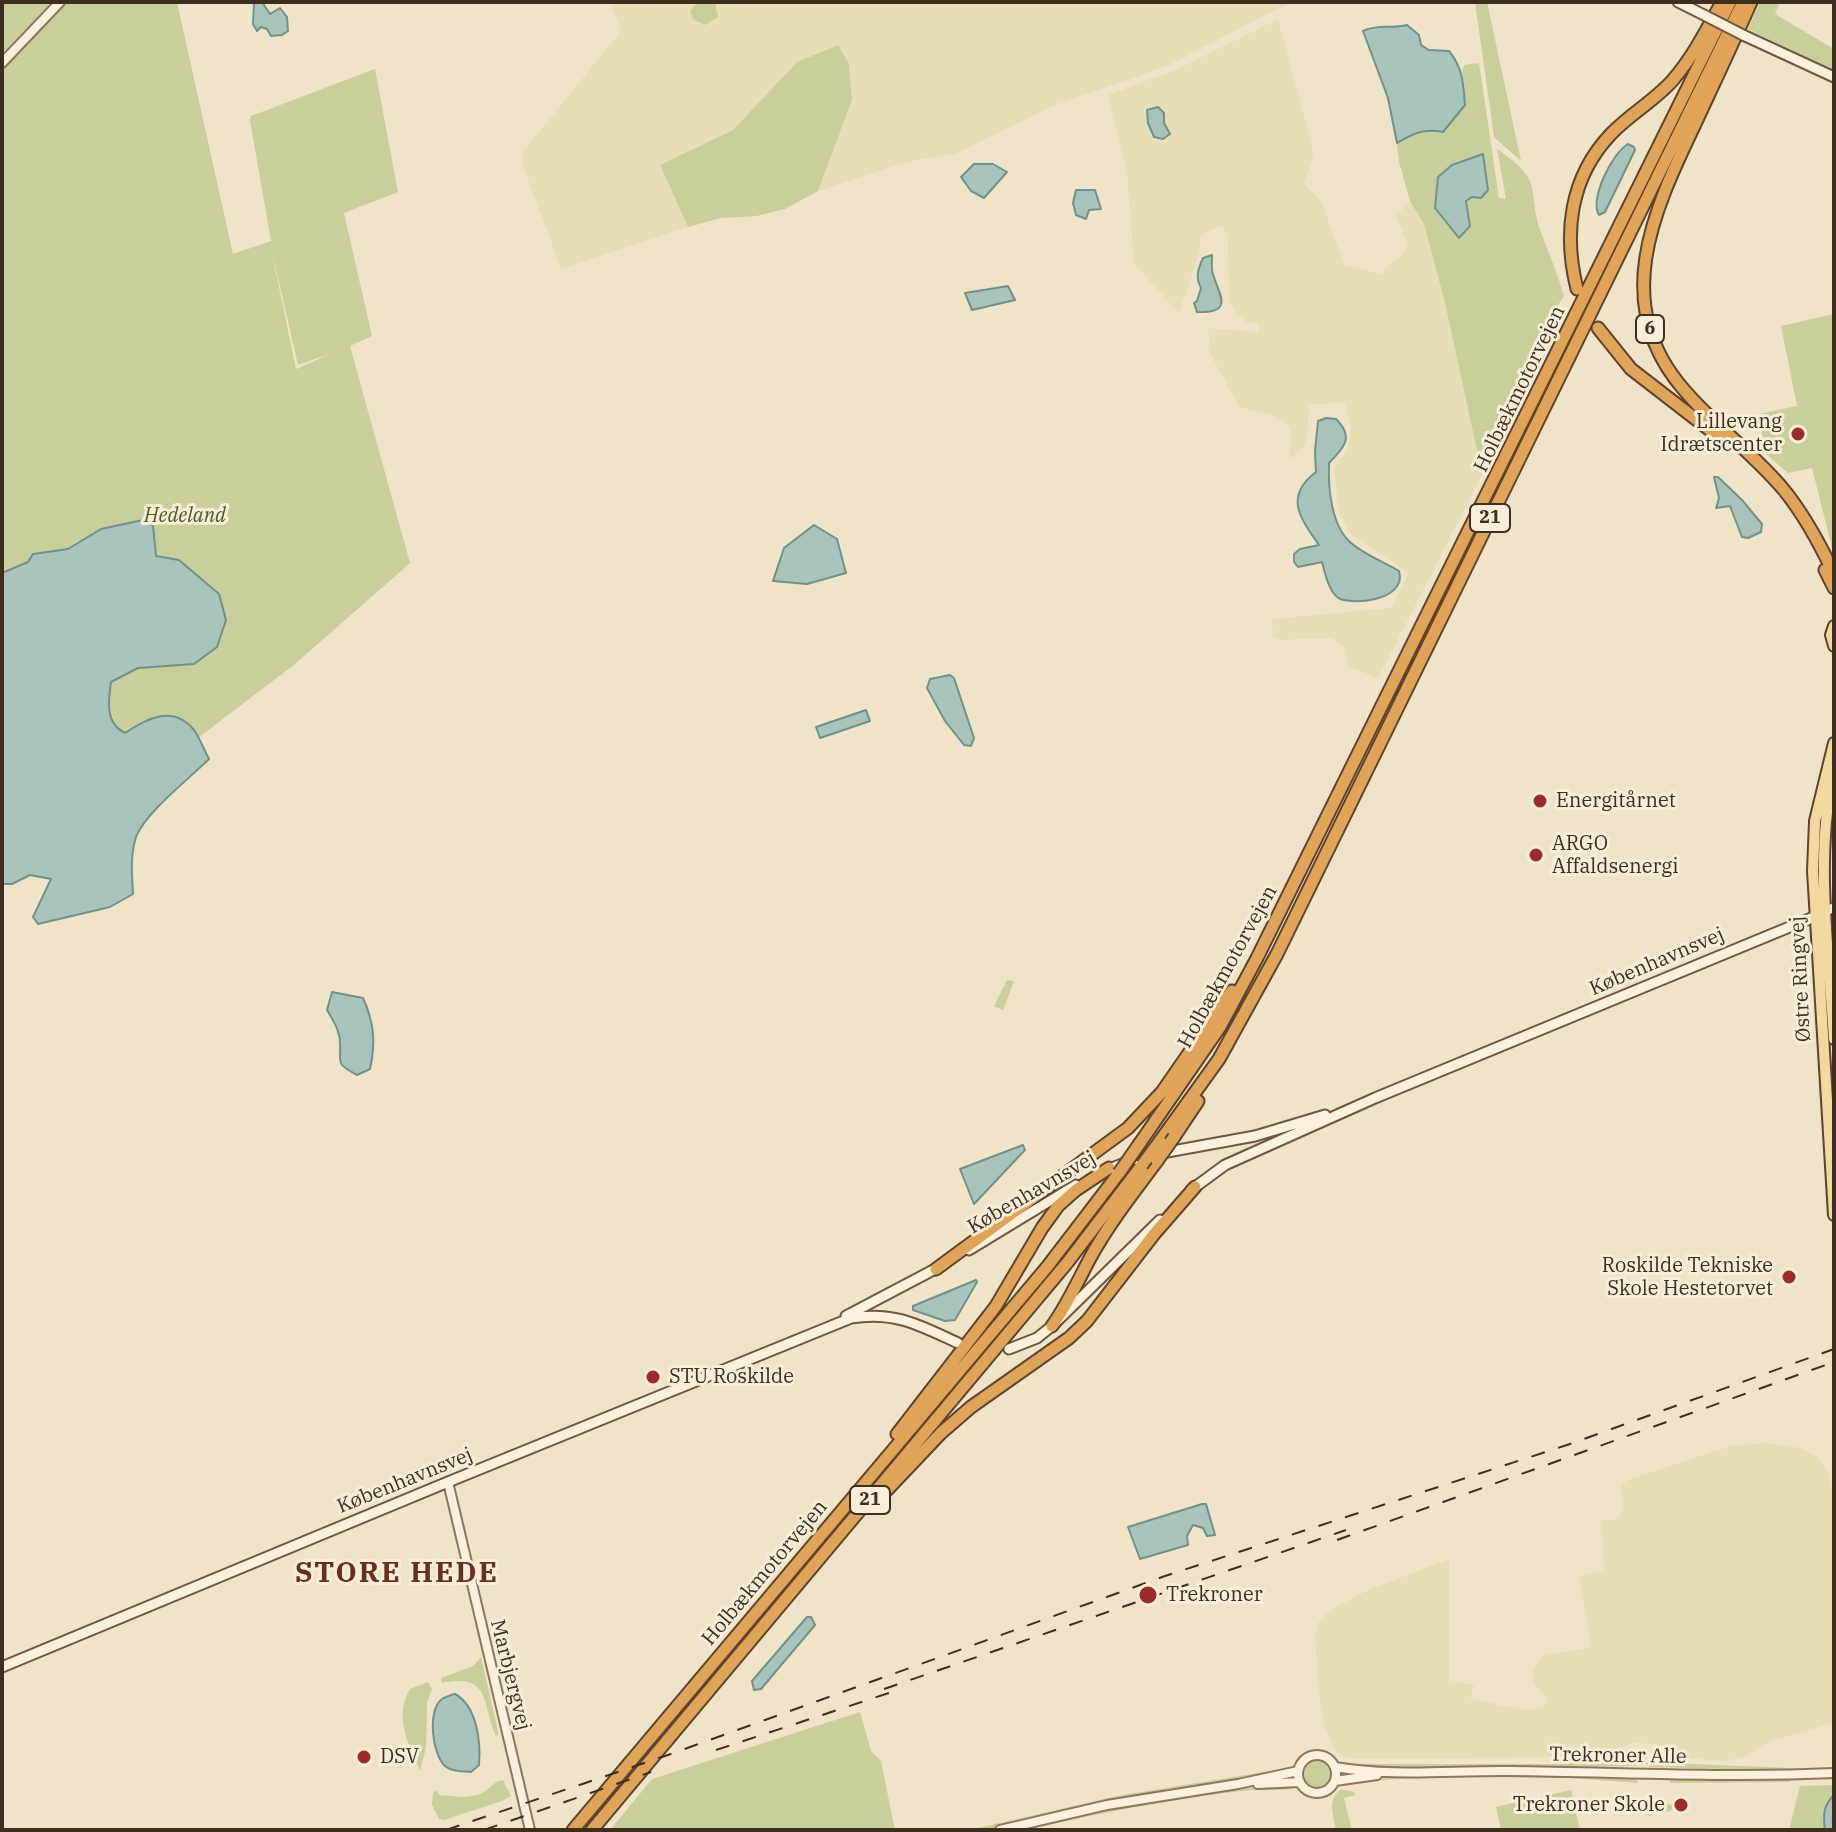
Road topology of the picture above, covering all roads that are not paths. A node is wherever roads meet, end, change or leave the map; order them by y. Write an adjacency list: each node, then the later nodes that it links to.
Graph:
1 (60, 2): 7 (street)
2 (1678, 2): 8 (main road, bridge)
3 (1722, 2): 9 (highway)
4 (1730, 2): 19 (highway, Holbækmotorvejen / 21)
5 (1743, 2): 20 (highway, Holbækmotorvejen / 21)
6 (1751, 2): 11 (highway, 6)
7 (2, 63)
8 (1834, 80)
9 (1577, 289)
10 (1598, 328): 12 (highway, 6)
11 (1834, 574)
12 (1834, 588)
13 (1834, 626): 14 (main road)
14 (1834, 646)
15 (1834, 743): 18 (main road, Østre Ringvej)
16 (1834, 770): 17 (main road, Østre Ringvej)
17 (1832, 910): 18 (main road, Københavnsvej); 21 (main road, Østre Ringvej)
18 (1815, 916): 22 (main road, Københavnsvej); 25 (main road, Østre Ringvej)
19 (1257, 958): 23 (highway, Holbækmotorvejen / 21, bridge); 26 (highway)
20 (1253, 999): 27 (highway, bridge); 33 (highway, Holbækmotorvejen / 21, bridge)
21 (1834, 1039)
22 (1368, 1101): 23 (main road, Københavnsvej); 24 (main road, Københavnsvej)
23 (1114, 1170): 26 (main road, Københavnsvej); 32 (highway, Holbækmotorvejen / 21); 32 (highway)
24 (1195, 1187): 27 (main road, Københavnsvej); 33 (highway)
25 (1834, 1215)
26 (936, 1269): 28 (main road, Københavnsvej)
27 (1052, 1326): 30 (main road, Københavnsvej)
28 (822, 1328): 29 (main road, Københavnsvej); 31 (main road, Københavnsvej)
29 (958, 1343)
30 (1009, 1349)
31 (448, 1482): 34 (main road, Københavnsvej); 42 (street, Marbjergvej)
32 (840, 1512): 43 (highway, Holbækmotorvejen / 21)
33 (844, 1530): 44 (highway, Holbækmotorvejen / 21)
34 (3, 1671)
35 (1335, 1767): 36 (street); 37 (street, Trekroner Alle); 39 (street)
36 (1298, 1771): 40 (street); 41 (street)
37 (1402, 1772): 38 (street, Trekroner Alle); 39 (street, Trekroner Alle)
38 (1834, 1773)
39 (1335, 1781): 40 (street)
40 (1300, 1782): 41 (street)
41 (1238, 1784): 45 (street)
42 (530, 1830)
43 (573, 1830)
44 (592, 1830)
45 (1000, 1830)

